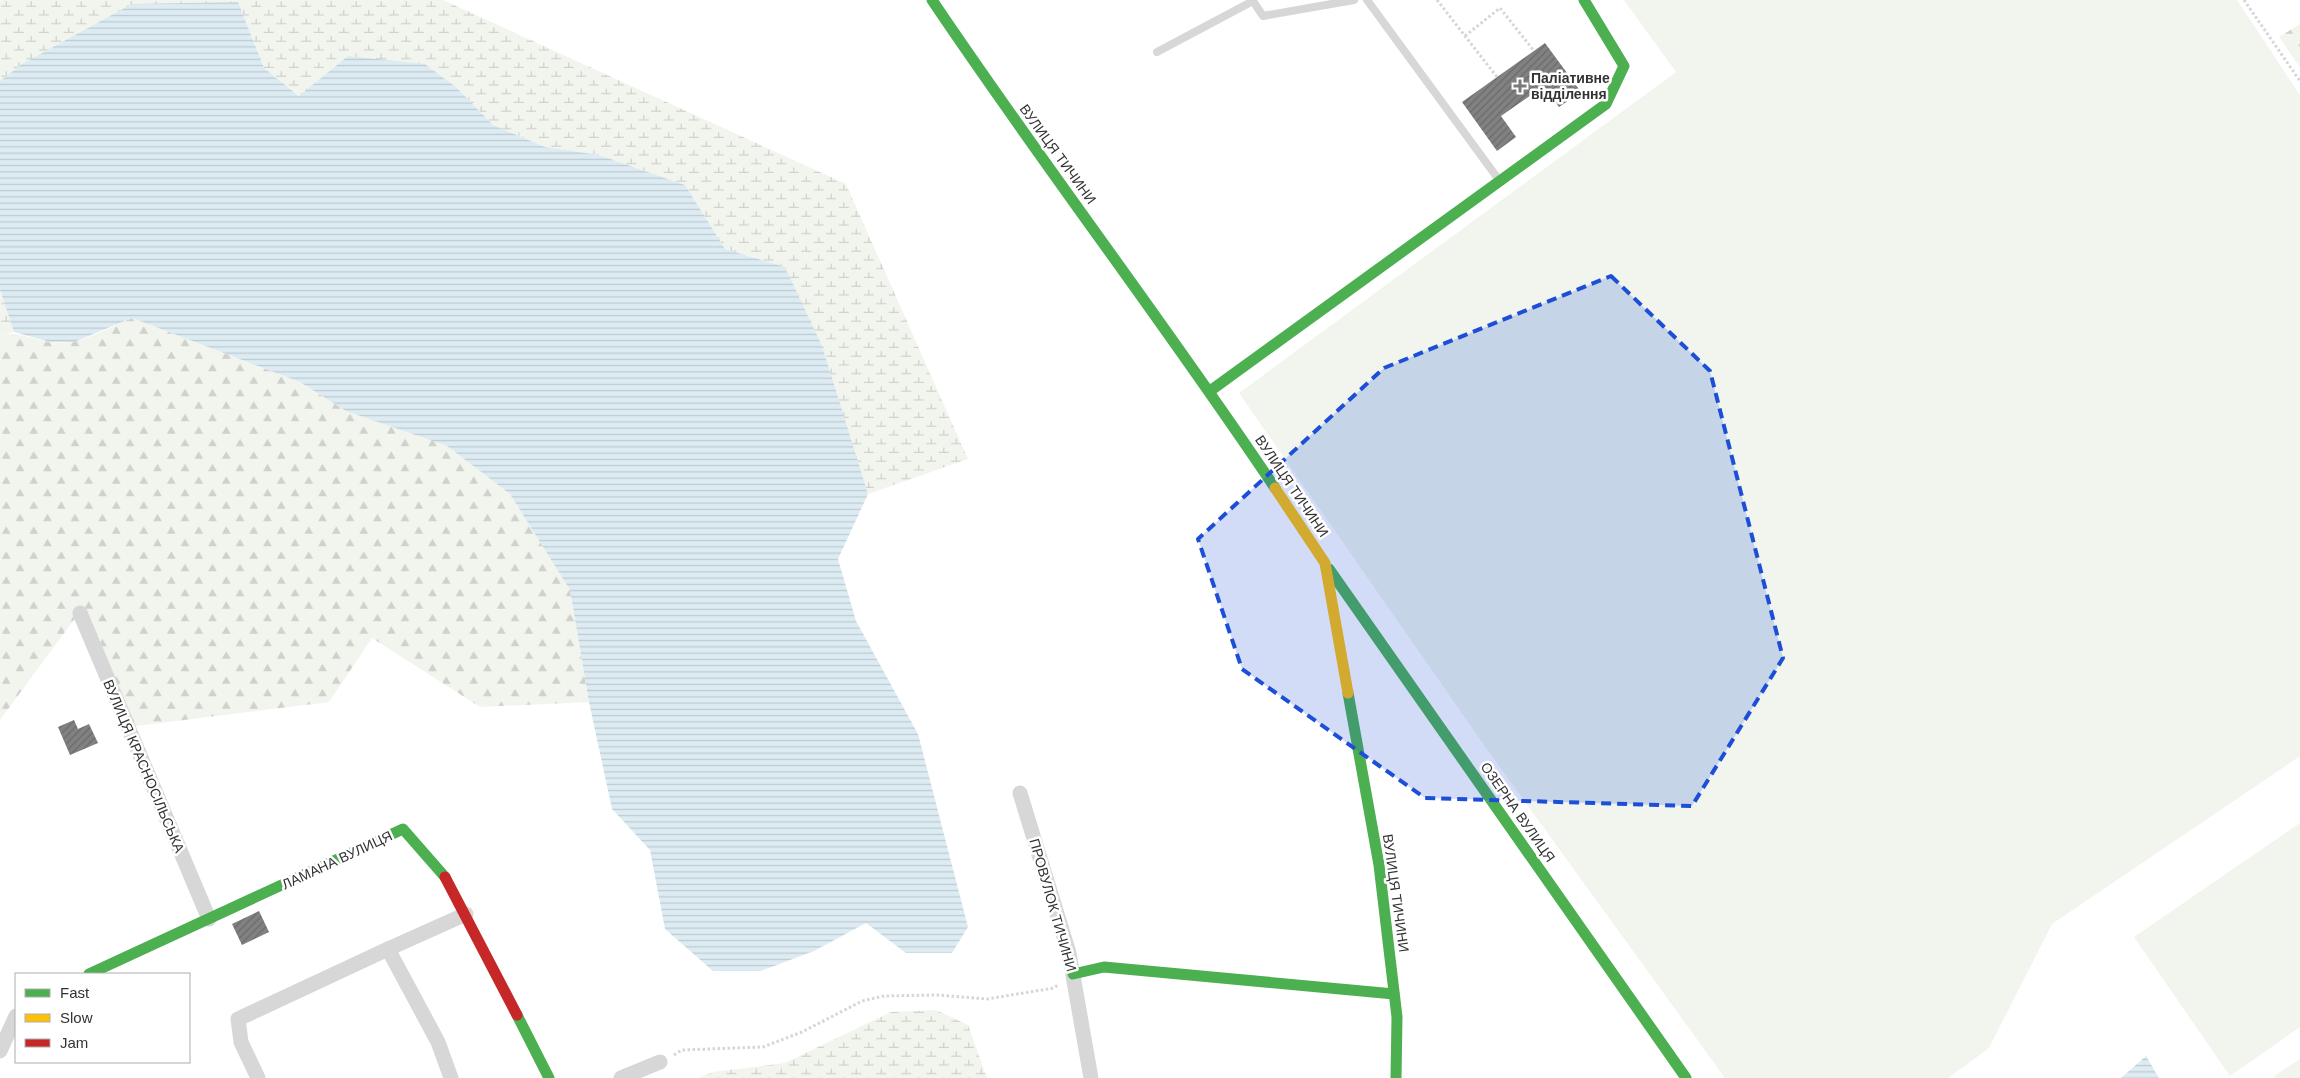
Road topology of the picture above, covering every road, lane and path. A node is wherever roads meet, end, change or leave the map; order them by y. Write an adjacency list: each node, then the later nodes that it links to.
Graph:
1 (932, 0): 13 (street, ВУЛИЦЯ ТИЧИНИ)
2 (1354, 0): 9 (lane)
3 (1367, 0): 12 (lane)
4 (1437, 0): 7 (path)
5 (1584, 0): 12 (street)
6 (2244, 0): 11 (path)
7 (1465, 36): 8 (path); 10 (path)
8 (1534, 51)
9 (1157, 52)
10 (1497, 77)
11 (2300, 81)
12 (1500, 182): 13 (street)
13 (1210, 391): 14 (street, ВУЛИЦЯ ТИЧИНИ)
14 (1325, 563): 22 (street, ВУЛИЦЯ ТИЧИНИ); 32 (street, ОЗЕРНА ВУЛИЦЯ)
15 (80, 613): 18 (street, ВУЛИЦЯ КРАСНОСІЛЬСЬКА)
16 (1020, 793): 21 (street, ПРОВУЛОК ТИЧИНИ)
17 (466, 914): 18 (street, ЛАМАНА ВУЛИЦЯ); 19 (street); 28 (street, ЛАМАНА ВУЛИЦЯ)
18 (210, 919): 20 (street, ЛАМАНА ВУЛИЦЯ)
19 (388, 949): 26 (street); 27 (street)
20 (91, 973)
21 (1072, 974): 22 (street); 25 (path); 30 (street, ПРОВУЛОК ТИЧИНИ)
22 (1394, 994): 31 (street, ВУЛИЦЯ ТИЧИНИ)
23 (15, 1018): 24 (street)
24 (0, 1051)
25 (660, 1062): 29 (street)
26 (258, 1078)
27 (451, 1078)
28 (549, 1078)
29 (621, 1078)
30 (1091, 1078)
31 (1396, 1078)
32 (1686, 1078)

